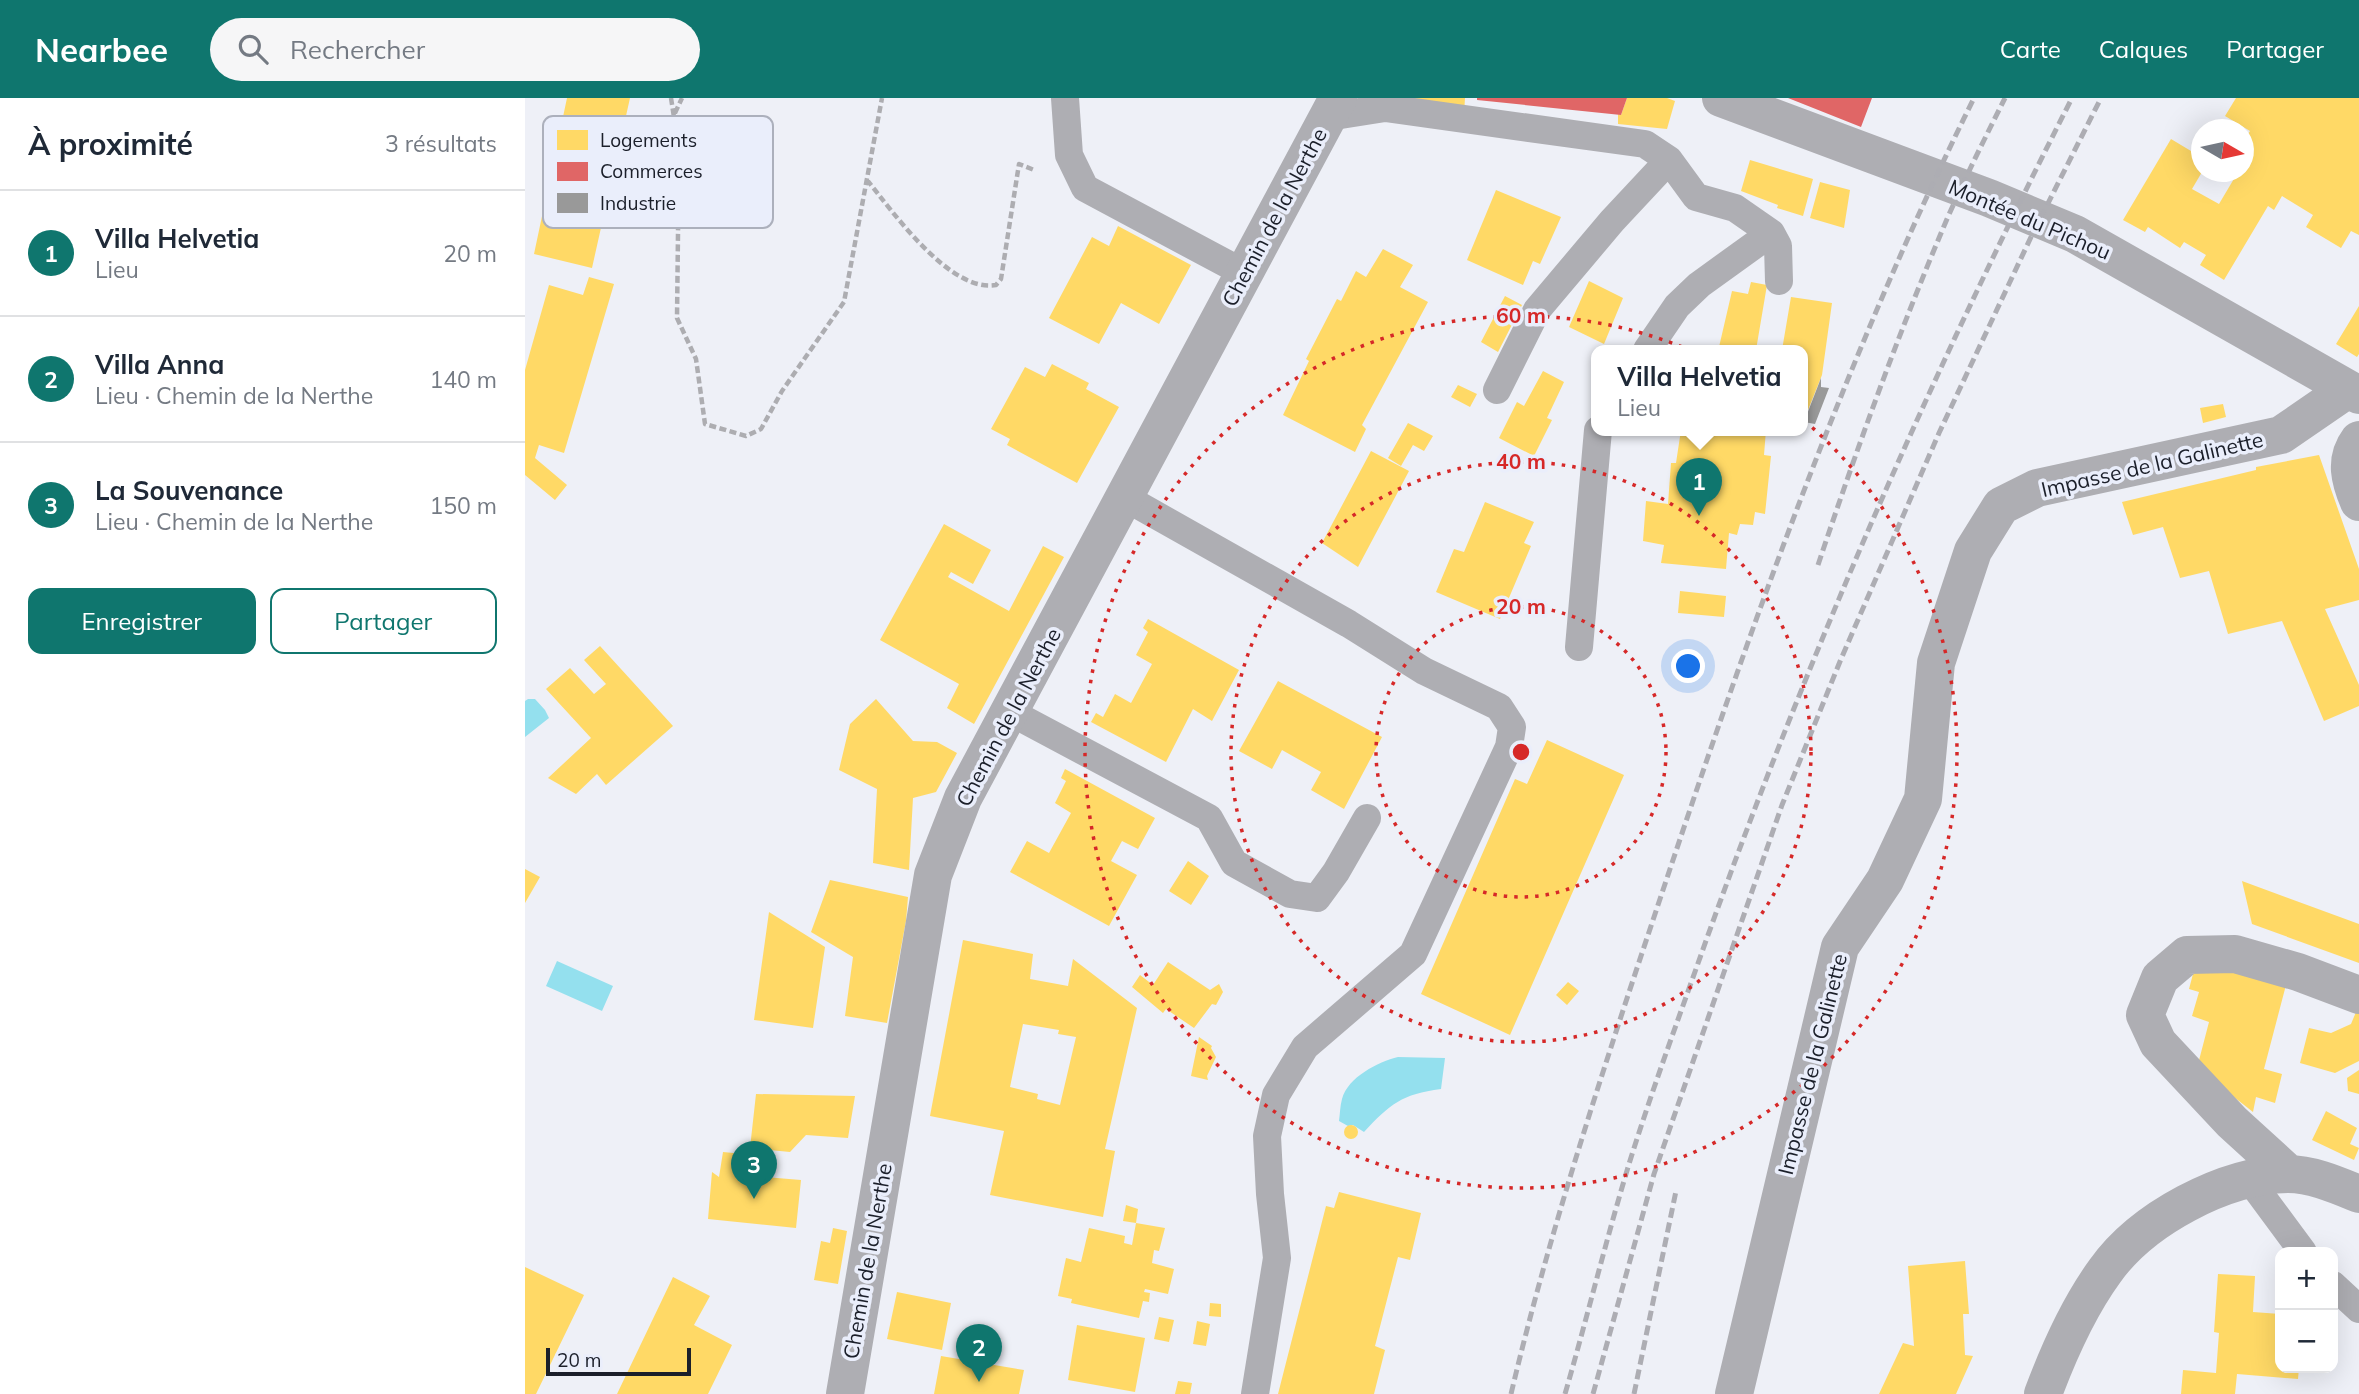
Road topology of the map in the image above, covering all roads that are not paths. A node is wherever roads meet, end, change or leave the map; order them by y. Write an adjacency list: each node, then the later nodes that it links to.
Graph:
1 (1065, 98): 6 (lane)
2 (1721, 98): 10 (street, Montée du Pichou)
3 (1333, 107): 4 (lane); 6 (street, Chemin de la Nerthe)
4 (1669, 160): 5 (lane); 9 (lane)
5 (1770, 233): 7 (lane); 8 (lane)
6 (1244, 273): 13 (street, Chemin de la Nerthe)
7 (1779, 281)
8 (1650, 345)
9 (1497, 390)
10 (2353, 392): 27 (street, Impasse de la Galinette)
11 (1597, 436): 15 (lane)
12 (2359, 440): 14 (street)
13 (1124, 498): 16 (street, Chemin de la Nerthe); 26 (lane)
14 (2359, 502)
15 (1579, 647)
16 (1010, 712): 17 (lane); 25 (street, Chemin de la Nerthe)
17 (1367, 818)
18 (2359, 995): 19 (street)
19 (2289, 1174): 20 (street); 21 (street)
20 (2249, 1179): 22 (lane); 28 (street)
21 (2359, 1194)
22 (2299, 1247)
23 (2338, 1290): 24 (lane)
24 (2359, 1309)
25 (845, 1394)
26 (1255, 1394)
27 (1734, 1394)
28 (2043, 1394)

